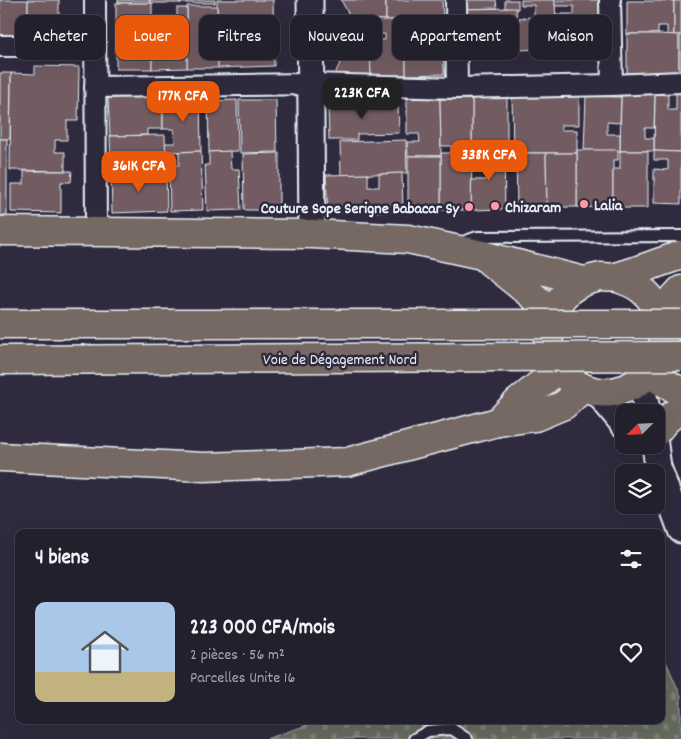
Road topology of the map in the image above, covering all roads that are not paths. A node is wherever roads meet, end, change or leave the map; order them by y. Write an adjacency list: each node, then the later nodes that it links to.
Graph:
1 (95, 0): 5 (street)
2 (310, 0): 10 (street)
3 (456, 0): 13 (street)
4 (610, 0): 11 (street)
5 (95, 15)
6 (0, 46): 7 (street)
7 (15, 46)
8 (95, 60): 12 (street)
9 (681, 82): 11 (street)
10 (310, 84): 12 (street); 13 (street); 16 (street)
11 (612, 85): 13 (street)
12 (96, 87): 15 (street)
13 (457, 88)
14 (0, 231): 15 (main road)
15 (96, 232): 16 (main road)
16 (312, 234): 18 (main road)
17 (681, 236): 18 (lane)
18 (445, 248): 19 (main road)
19 (482, 255): 22 (main road); 24 (main road)
20 (681, 255): 21 (main road)
21 (614, 277): 22 (main road); 26 (main road)
22 (584, 281): 24 (main road)
23 (681, 290): 26 (main road)
24 (553, 312): 28 (main road)
25 (0, 324): 26 (main road, Voie de Dégagement Nord, bridge)
26 (673, 340): 27 (main road, Voie de Dégagement Nord, bridge); 29 (main road)
27 (0, 360)
28 (560, 369): 30 (main road); 36 (main road)
29 (644, 377): 30 (main road); 31 (main road); 32 (street)
30 (590, 390): 34 (street); 36 (main road)
31 (681, 392)
32 (647, 404)
33 (681, 408): 35 (main road)
34 (615, 416)
35 (665, 421)
36 (498, 422): 38 (main road)
37 (656, 456): 39 (street)
38 (0, 457)
39 (681, 530)
40 (414, 739): 41 (lane)
41 (467, 739)

